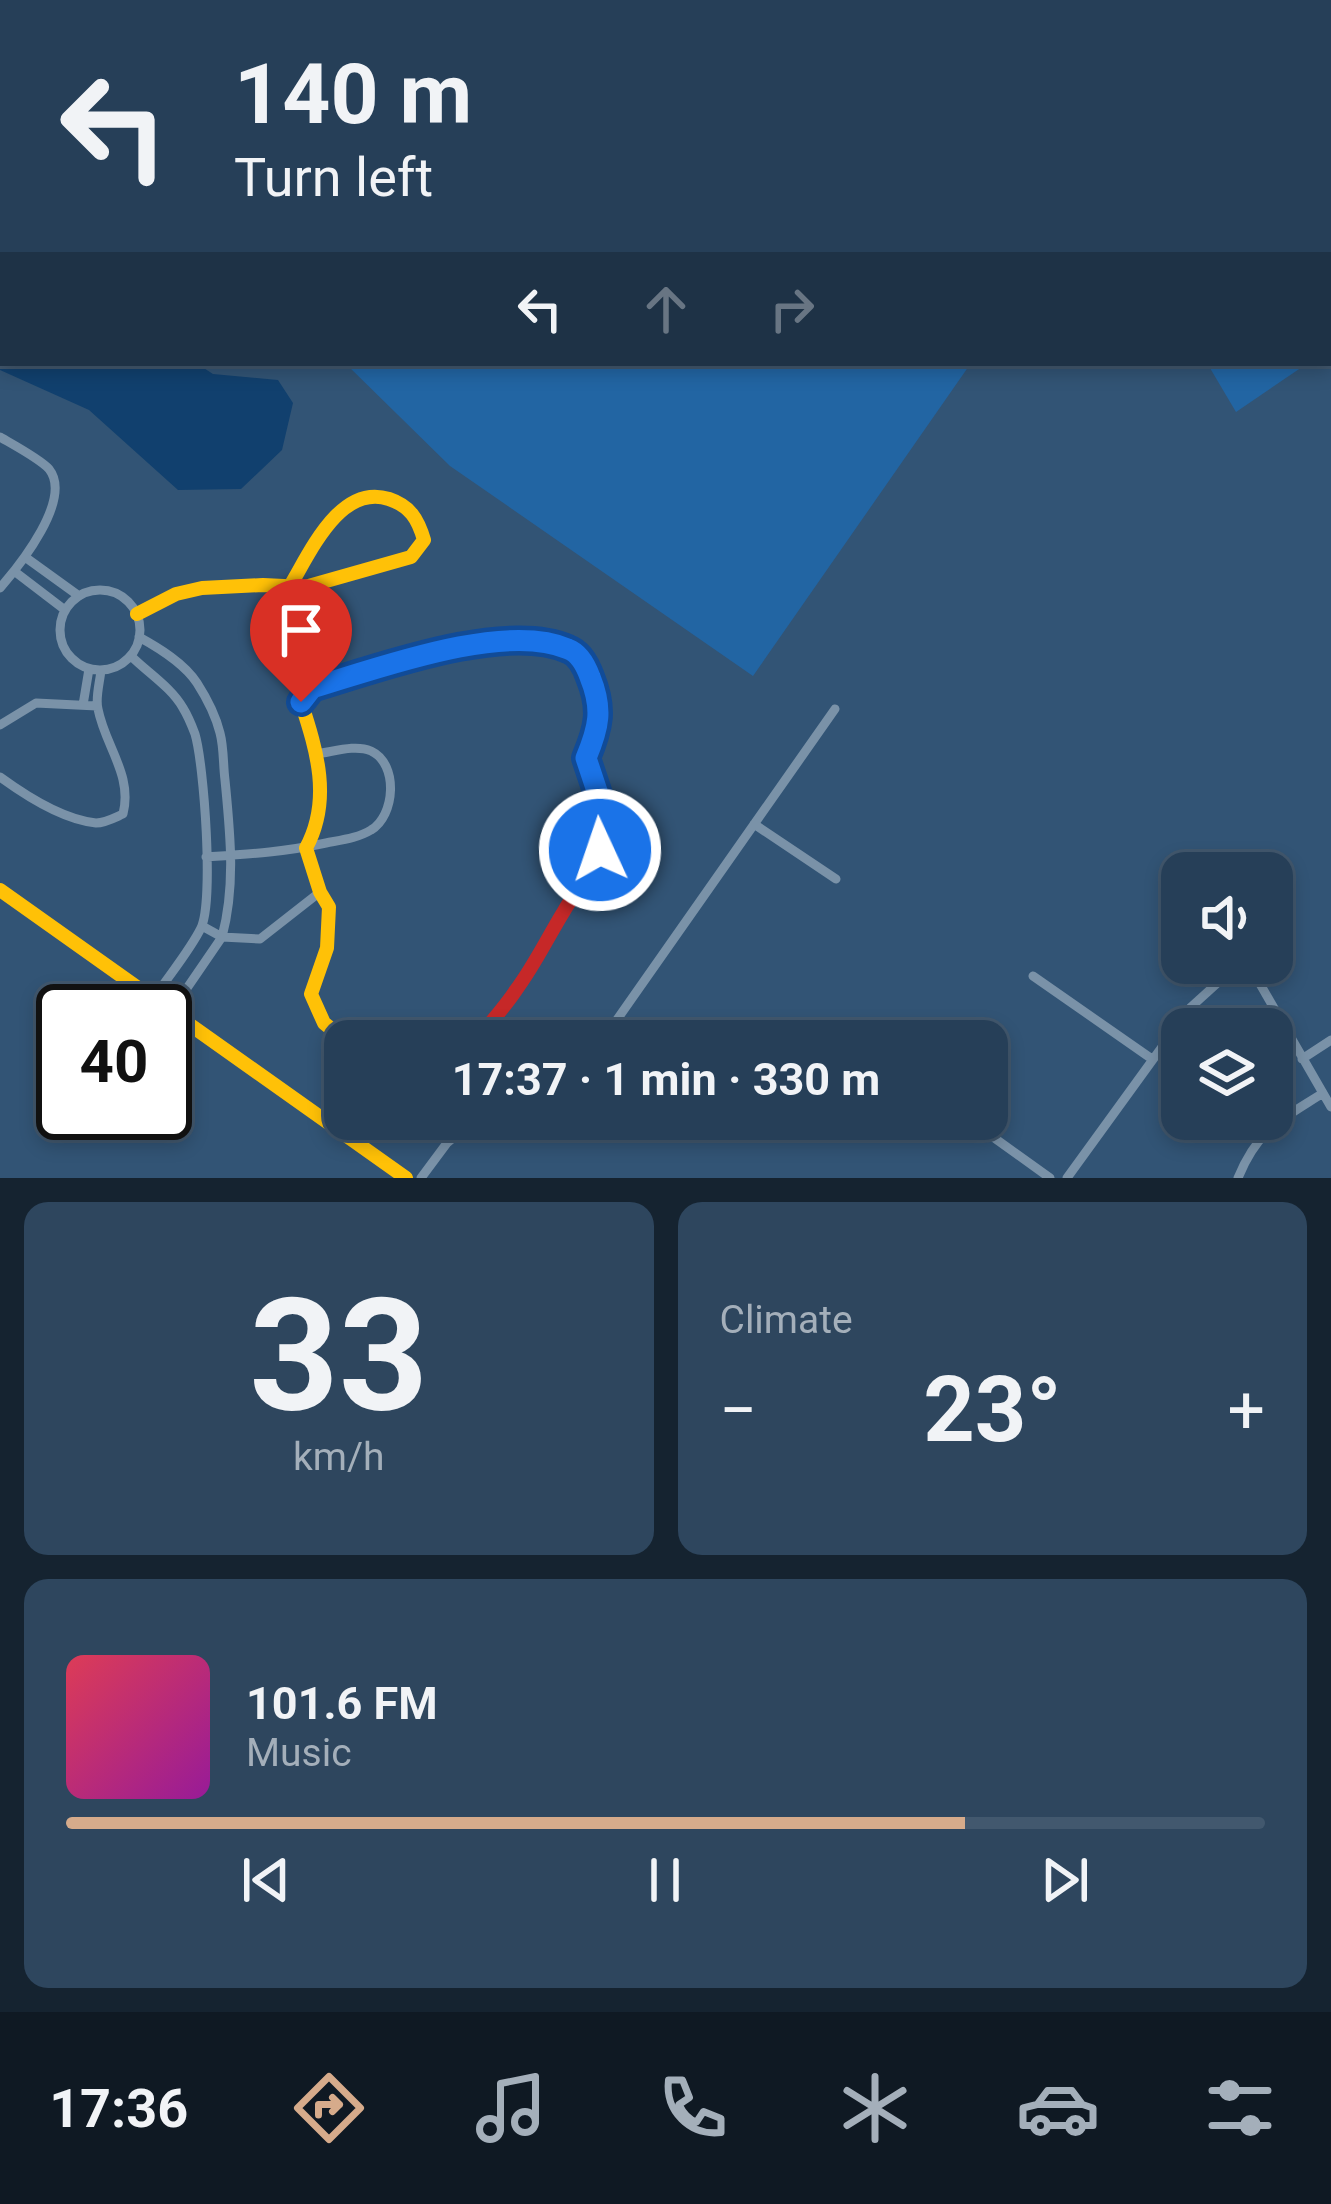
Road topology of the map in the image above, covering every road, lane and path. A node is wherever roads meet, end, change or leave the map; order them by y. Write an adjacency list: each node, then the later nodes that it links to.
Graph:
1 (0, 436): 2 (street)
2 (25, 557): 3 (street); 6 (street)
3 (14, 571): 5 (street); 7 (street)
4 (290, 586): 4 (street); 8 (street)
5 (0, 588)
6 (79, 596): 7 (street); 8 (street)
7 (65, 610): 11 (street)
8 (137, 614): 9 (street)
9 (139, 637): 10 (street); 20 (street)
10 (131, 656): 11 (street); 21 (street)
11 (95, 669): 12 (street); 13 (street)
12 (83, 705): 13 (street); 15 (street)
13 (97, 706): 17 (street)
14 (836, 709): 18 (street)
15 (0, 725)
16 (316, 754): 19 (street); 19 (street); 33 (street)
17 (0, 777)
18 (754, 824): 22 (street); 34 (street)
19 (306, 848): 20 (street); 24 (street)
20 (230, 855): 21 (street); 26 (street)
21 (206, 857): 25 (street)
22 (836, 880)
23 (0, 890): 28 (street)
24 (320, 892): 26 (street); 35 (street)
25 (202, 926): 26 (street); 29 (street)
26 (222, 937): 30 (street)
27 (1033, 976): 38 (street)
28 (134, 984)
29 (163, 984)
30 (190, 984)
31 (1216, 984): 38 (street)
32 (1260, 984): 39 (street)
33 (493, 1020)
34 (617, 1020)
35 (324, 1023)
36 (192, 1024): 44 (street)
37 (1331, 1040): 39 (street)
38 (1152, 1059): 47 (street)
39 (1302, 1059): 40 (street)
40 (1323, 1093): 41 (street); 48 (street)
41 (1331, 1107)
42 (451, 1140): 45 (street)
43 (997, 1140): 46 (street)
44 (405, 1178)
45 (421, 1178)
46 (1050, 1178)
47 (1067, 1178)
48 (1238, 1178)

